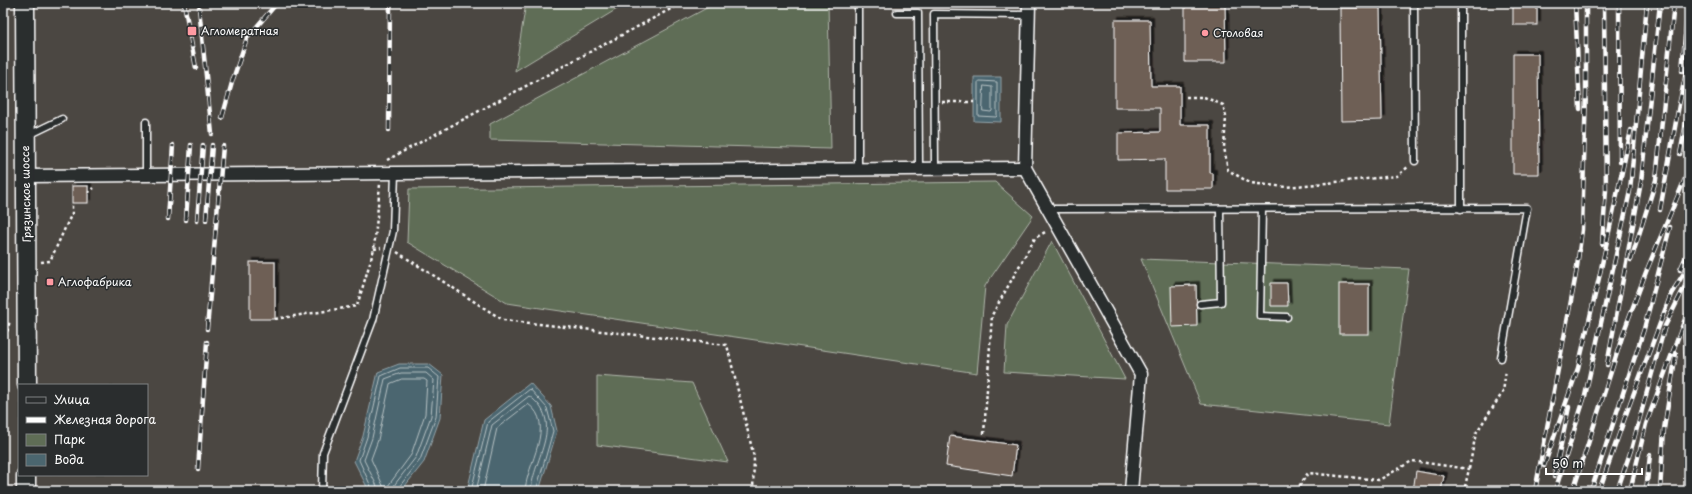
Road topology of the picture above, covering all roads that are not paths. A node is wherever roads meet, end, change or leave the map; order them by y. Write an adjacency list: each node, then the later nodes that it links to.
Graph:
1 (25, 3): 9 (main road, Грязинское шоссе)
2 (858, 3): 14 (lane)
3 (1414, 3): 10 (lane)
4 (1462, 3): 21 (lane)
5 (1028, 9): 11 (street); 13 (lane)
6 (897, 13): 12 (lane)
7 (62, 119): 9 (lane)
8 (146, 122): 16 (lane)
9 (26, 137): 17 (main road, Грязинское шоссе)
10 (1415, 161)
11 (1025, 168): 13 (street); 18 (street)
12 (919, 169): 13 (street); 14 (street)
13 (935, 169)
14 (858, 170): 15 (street)
15 (395, 173): 16 (street); 28 (lane)
16 (146, 175): 17 (street)
17 (26, 176): 25 (main road, Грязинское шоссе)
18 (1048, 209): 19 (lane); 29 (street)
19 (1220, 209): 20 (lane); 22 (lane)
20 (1262, 209): 21 (lane); 23 (lane)
21 (1461, 209): 24 (lane)
22 (1200, 304)
23 (1287, 317)
24 (1501, 358)
25 (27, 384)
26 (26, 476): 27 (main road)
27 (26, 491)
28 (322, 491)
29 (1131, 491)

